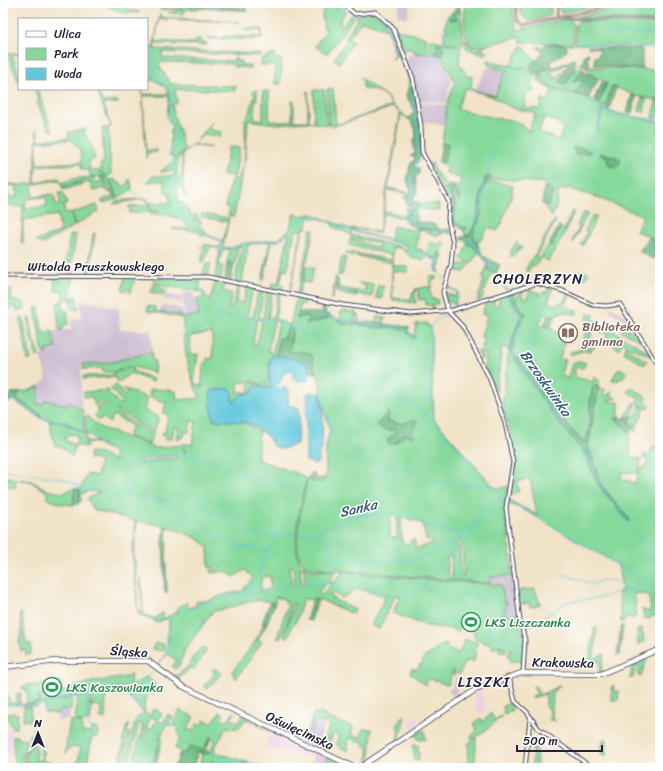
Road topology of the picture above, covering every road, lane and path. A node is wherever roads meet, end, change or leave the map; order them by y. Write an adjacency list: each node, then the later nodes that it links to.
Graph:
1 (342, 3): 3 (street)
2 (3, 276): 3 (street, Witolda Pruszkowskiego)
3 (448, 311): 4 (street, Witolda Pruszkowskiego); 7 (street)
4 (660, 369)
5 (660, 649): 7 (main road, Krakowska)
6 (3, 667): 9 (main road, Śląska)
7 (523, 673): 8 (main road, Krakowska)
8 (509, 677): 10 (street); 11 (main road, Krakowska)
9 (240, 714): 11 (main road, Oświęcimska)
10 (530, 719): 12 (street); 13 (street)
11 (355, 767)
12 (525, 768)
13 (592, 768)

